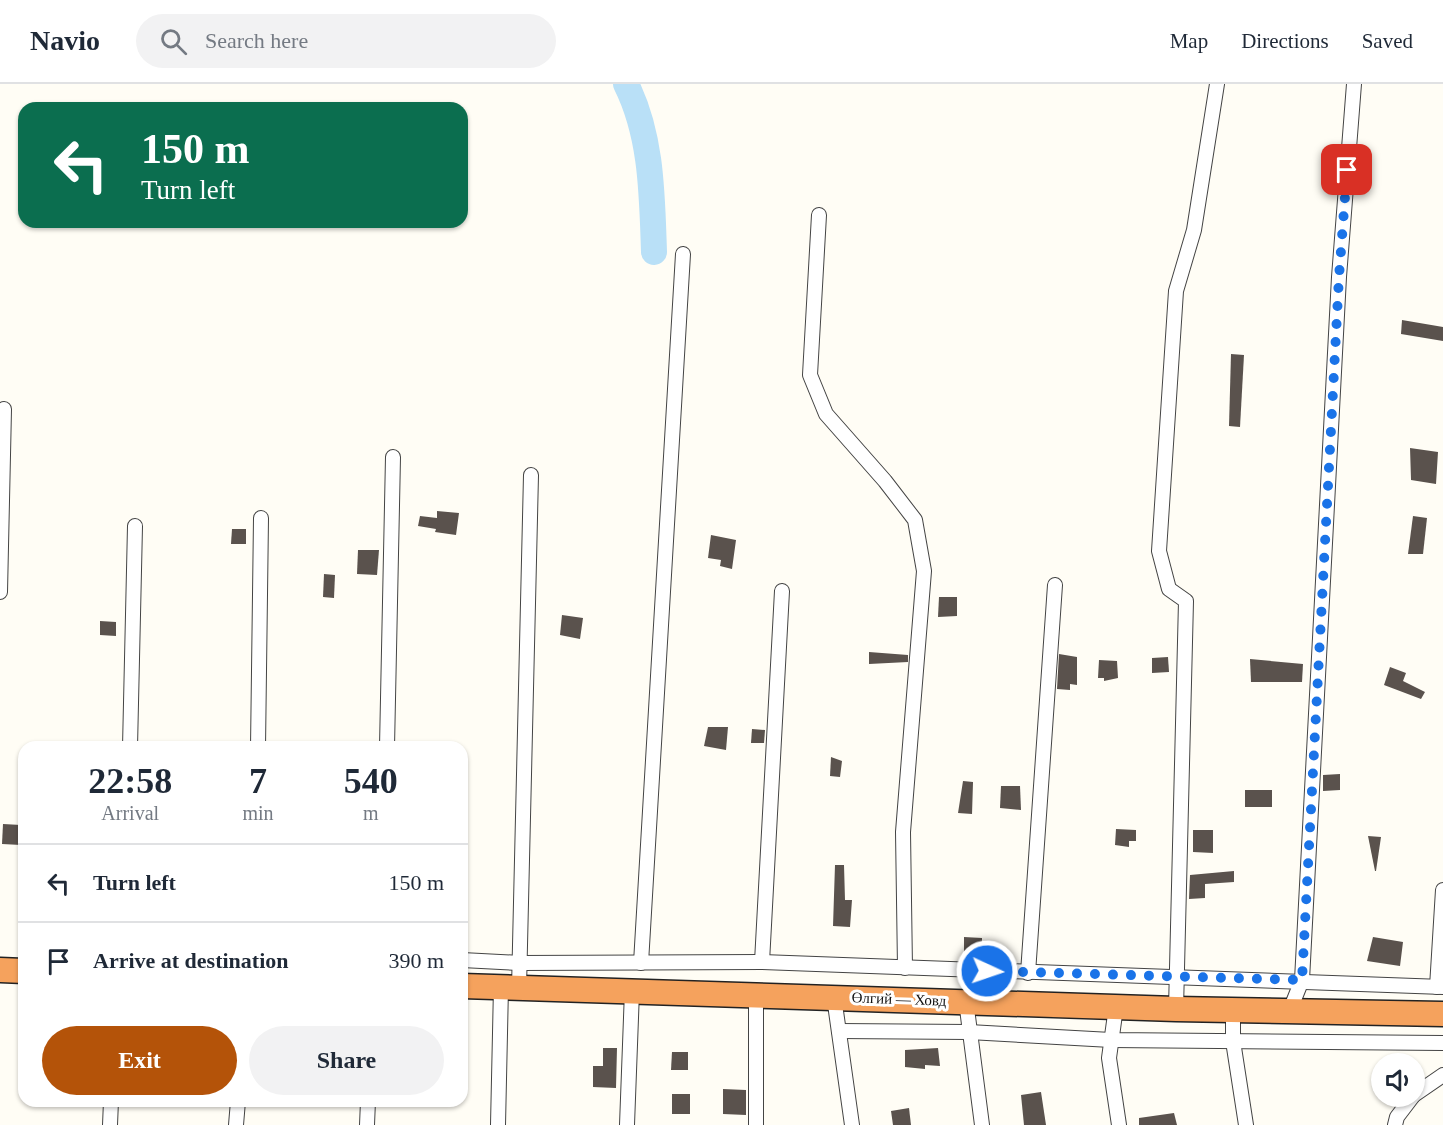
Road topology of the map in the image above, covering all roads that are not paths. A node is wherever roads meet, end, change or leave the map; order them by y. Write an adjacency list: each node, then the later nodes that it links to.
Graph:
1 (1217, 84): 25 (street)
2 (1354, 84): 26 (street)
3 (819, 215): 21 (street)
4 (683, 254): 20 (street)
5 (4, 409): 12 (street)
6 (393, 457): 15 (street)
7 (531, 475): 19 (street)
8 (261, 518): 14 (street)
9 (135, 526): 13 (street)
10 (1055, 585): 24 (street)
11 (782, 591): 18 (street)
12 (0, 592)
13 (130, 741)
14 (258, 741)
15 (387, 741)
16 (1443, 890): 29 (street)
17 (468, 960): 19 (street)
18 (762, 962): 20 (street); 21 (street)
19 (520, 963): 20 (street); 28 (street)
20 (641, 963)
21 (905, 968): 24 (street)
22 (0, 970): 23 (highway)
23 (18, 971)
24 (1028, 973): 25 (street)
25 (1176, 976): 26 (street); 35 (street)
26 (1302, 980): 29 (street); 37 (street)
27 (468, 986): 28 (highway, Өлгий — Ховд)
28 (510, 987): 30 (highway, Өлгий — Ховд); 53 (street)
29 (1440, 987)
30 (632, 991): 31 (highway, Өлгий — Ховд); 54 (street)
31 (756, 995): 32 (highway, Өлгий — Ховд); 55 (street)
32 (834, 997): 33 (highway, Өлгий — Ховд); 39 (street)
33 (966, 1001): 34 (highway, Өлгий — Ховд); 40 (street)
34 (1116, 1006): 35 (highway, Өлгий — Ховд); 41 (street)
35 (1176, 1009): 36 (highway, Өлгий — Ховд)
36 (1233, 1009): 37 (highway, Өлгий — Ховд); 42 (street)
37 (1290, 1010): 38 (highway, Өлгий — Ховд)
38 (1443, 1014)
39 (839, 1031): 40 (street); 56 (street)
40 (969, 1032): 41 (street); 57 (street)
41 (1111, 1040): 42 (street); 58 (street)
42 (1233, 1041): 43 (street); 59 (street)
43 (1443, 1043)
44 (1443, 1075): 45 (street)
45 (1425, 1088)
46 (111, 1107): 50 (street)
47 (238, 1107): 51 (street)
48 (368, 1107): 52 (street)
49 (1405, 1107): 60 (street)
50 (110, 1125)
51 (236, 1125)
52 (367, 1125)
53 (498, 1125)
54 (627, 1125)
55 (756, 1125)
56 (852, 1125)
57 (981, 1125)
58 (1119, 1125)
59 (1246, 1125)
60 (1395, 1125)

